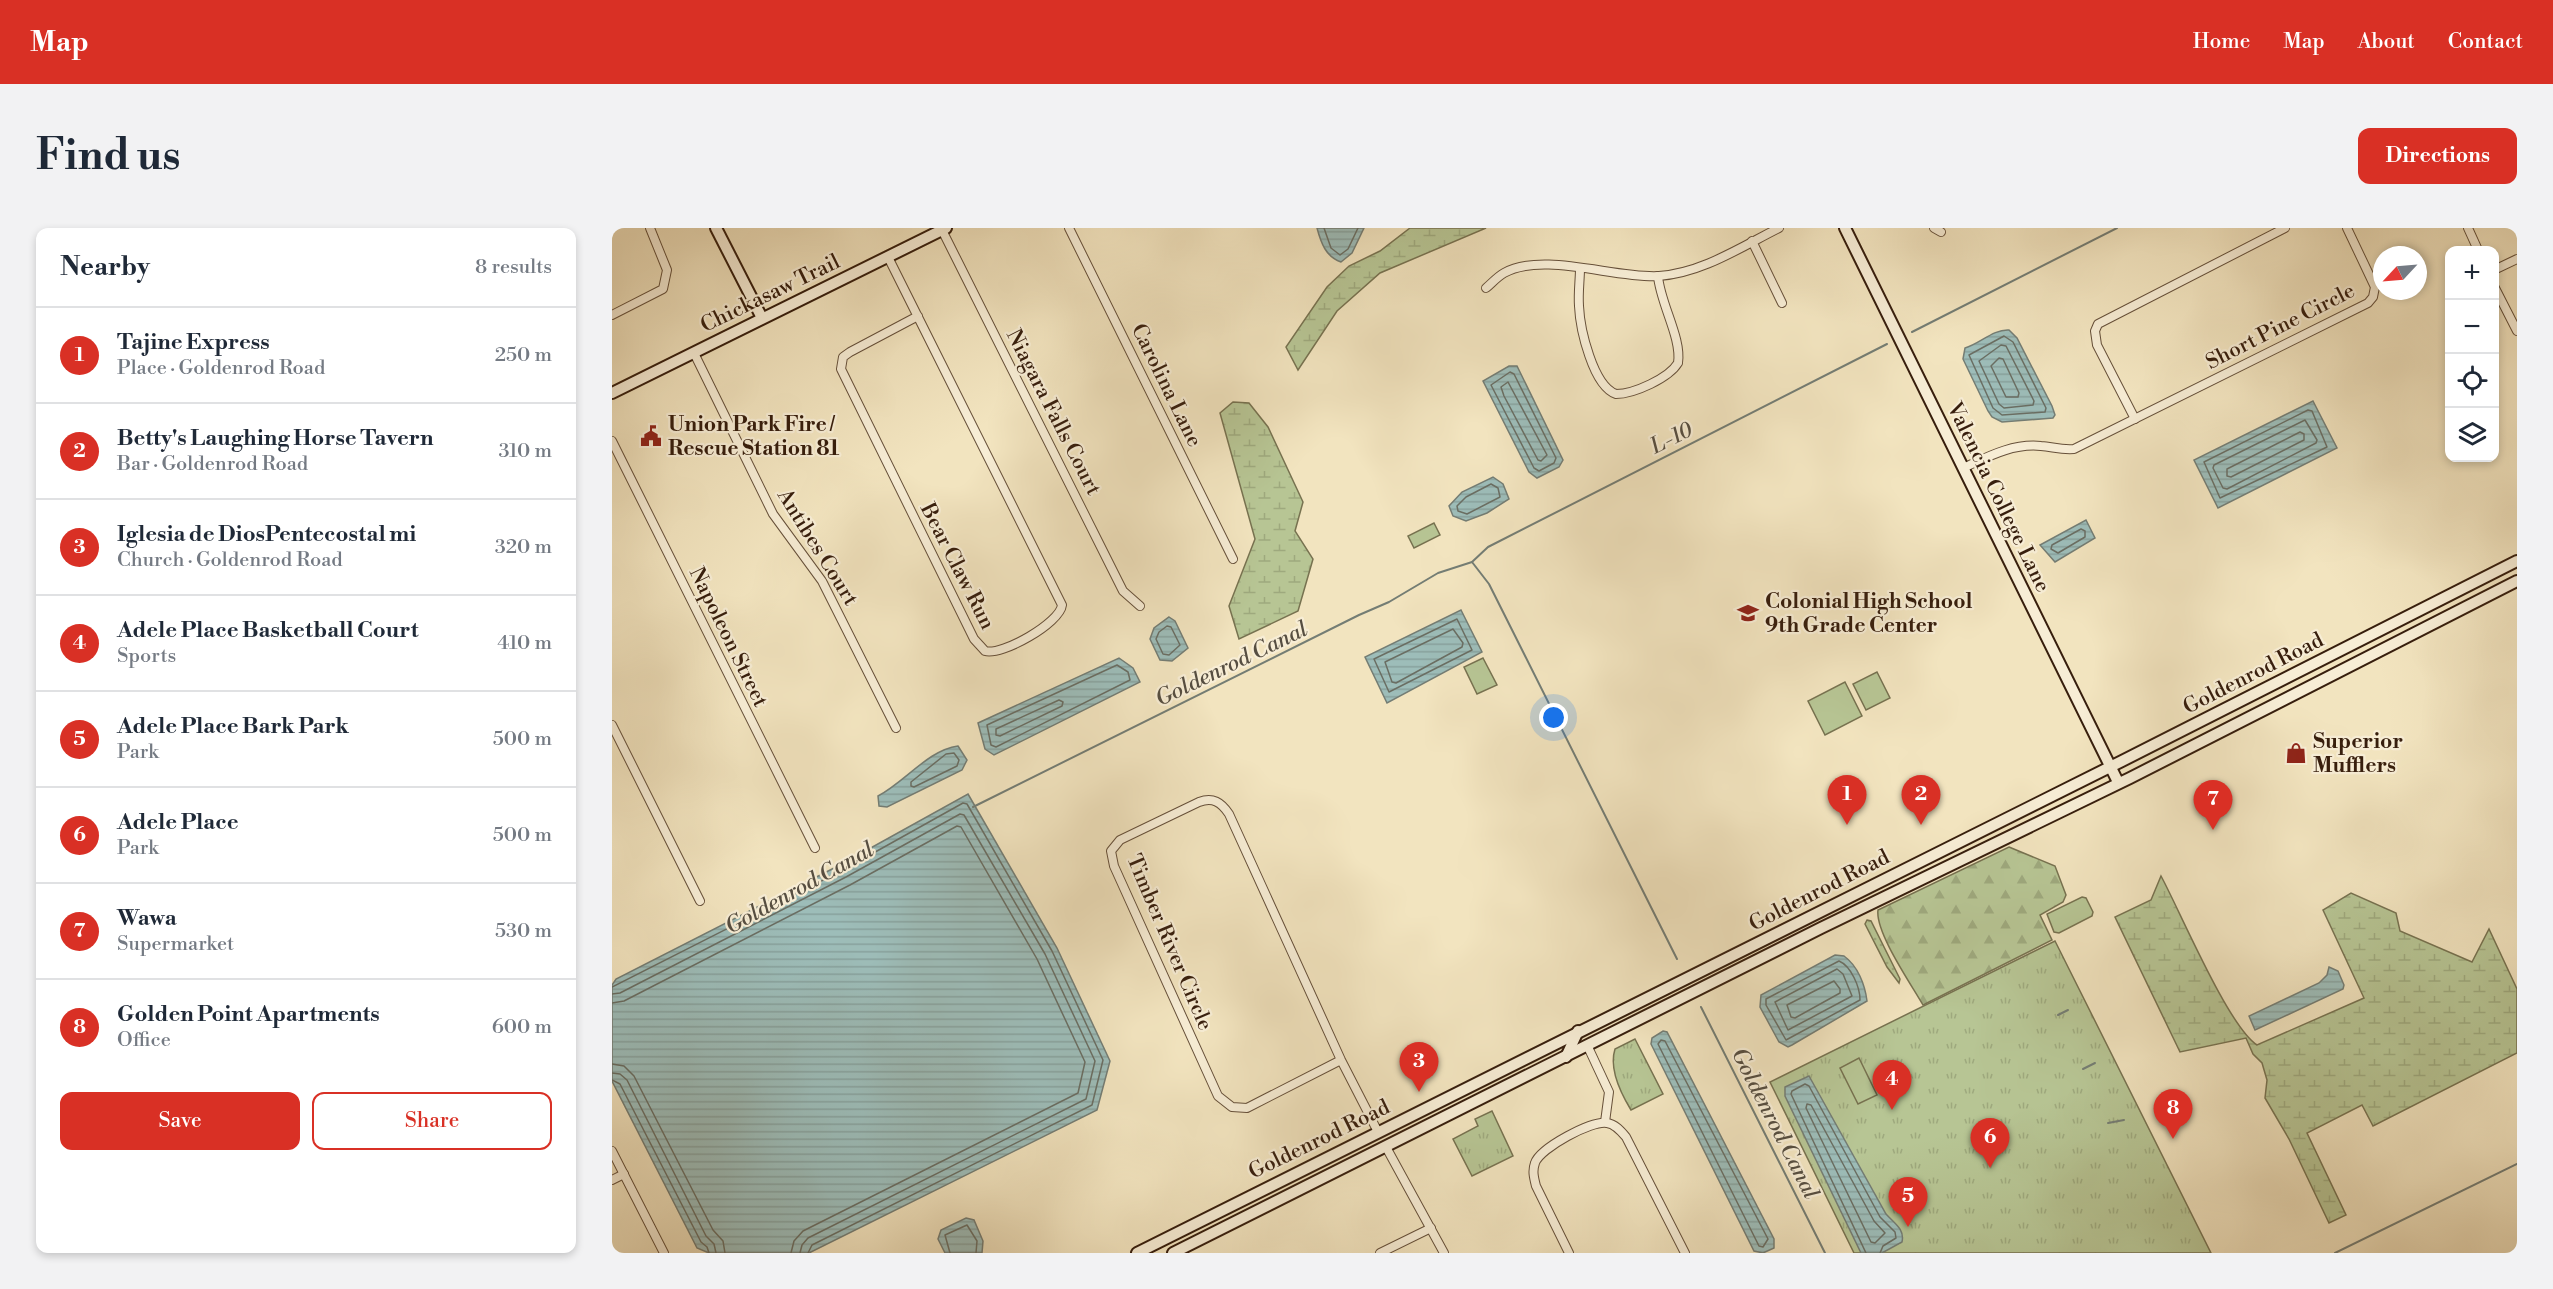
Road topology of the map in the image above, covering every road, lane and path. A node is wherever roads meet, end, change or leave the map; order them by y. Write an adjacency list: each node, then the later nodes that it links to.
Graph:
1 (650, 228): 20 (street)
2 (716, 228): 22 (main road)
3 (1070, 228): 29 (street, Carolina Lane)
4 (1779, 228): 10 (street)
5 (1845, 228): 28 (main road, Valencia College Lane)
6 (2285, 228): 26 (street)
7 (2347, 228): 26 (street, Short Pine Circle)
8 (2468, 228): 11 (street)
9 (944, 229): 12 (main road, Chickasaw Trail); 32 (street, Niagara Falls Court)
10 (1752, 242): 16 (street); 19 (street)
11 (2476, 246)
12 (888, 257): 21 (street, Bear Claw Run); 22 (main road, Chickasaw Trail)
13 (2517, 259): 15 (street)
14 (1581, 268): 16 (street); 16 (street); 17 (street)
15 (2499, 268)
16 (1658, 276)
17 (1486, 288)
18 (2499, 296): 23 (street)
19 (1782, 303)
20 (612, 315)
21 (918, 316): 21 (street, Bear Claw Run)
22 (762, 318): 24 (main road, Chickasaw Trail)
23 (2517, 331)
24 (694, 353): 25 (main road, Chickasaw Trail); 36 (street, Antibes Court)
25 (612, 393)
26 (2134, 419): 28 (street, Short Pine Circle)
27 (612, 441): 39 (street, Napoleon Street)
28 (1963, 468): 37 (main road, Valencia College Lane)
29 (1233, 559)
30 (2517, 561): 33 (main road, Goldenrod Road)
31 (2517, 581): 34 (main road, Goldenrod Road)
32 (1140, 606)
33 (2380, 630): 34 (main road); 37 (main road, Goldenrod Road)
34 (2367, 657): 38 (main road, Goldenrod Road)
35 (612, 725): 41 (street)
36 (896, 728)
37 (2110, 767): 38 (main road, Valencia College Lane); 40 (main road, Goldenrod Road)
38 (2118, 782): 42 (main road, Goldenrod Road)
39 (815, 848)
40 (1851, 895): 42 (main road); 43 (main road, Goldenrod Road)
41 (700, 901)
42 (1841, 919): 45 (main road, Goldenrod Road)
43 (1606, 1018): 44 (main road, Goldenrod Road); 45 (main road)
44 (1578, 1031): 46 (main road); 49 (main road, Goldenrod Road)
45 (1588, 1047): 46 (main road, Goldenrod Road); 48 (street)
46 (1566, 1057): 50 (main road, Goldenrod Road)
47 (1341, 1060): 47 (street, Timber River Circle); 49 (street, Timber River Circle)
48 (1605, 1122): 60 (street); 61 (street)
49 (1378, 1132): 56 (main road, Goldenrod Road)
50 (1386, 1147): 54 (street); 57 (main road, Goldenrod Road)
51 (612, 1151): 52 (street)
52 (624, 1174): 53 (street); 55 (street)
53 (612, 1180)
54 (1431, 1228): 58 (street); 59 (street)
55 (664, 1253)
56 (1137, 1253)
57 (1173, 1253)
58 (1380, 1253)
59 (1444, 1253)
60 (1569, 1253)
61 (1685, 1253)

